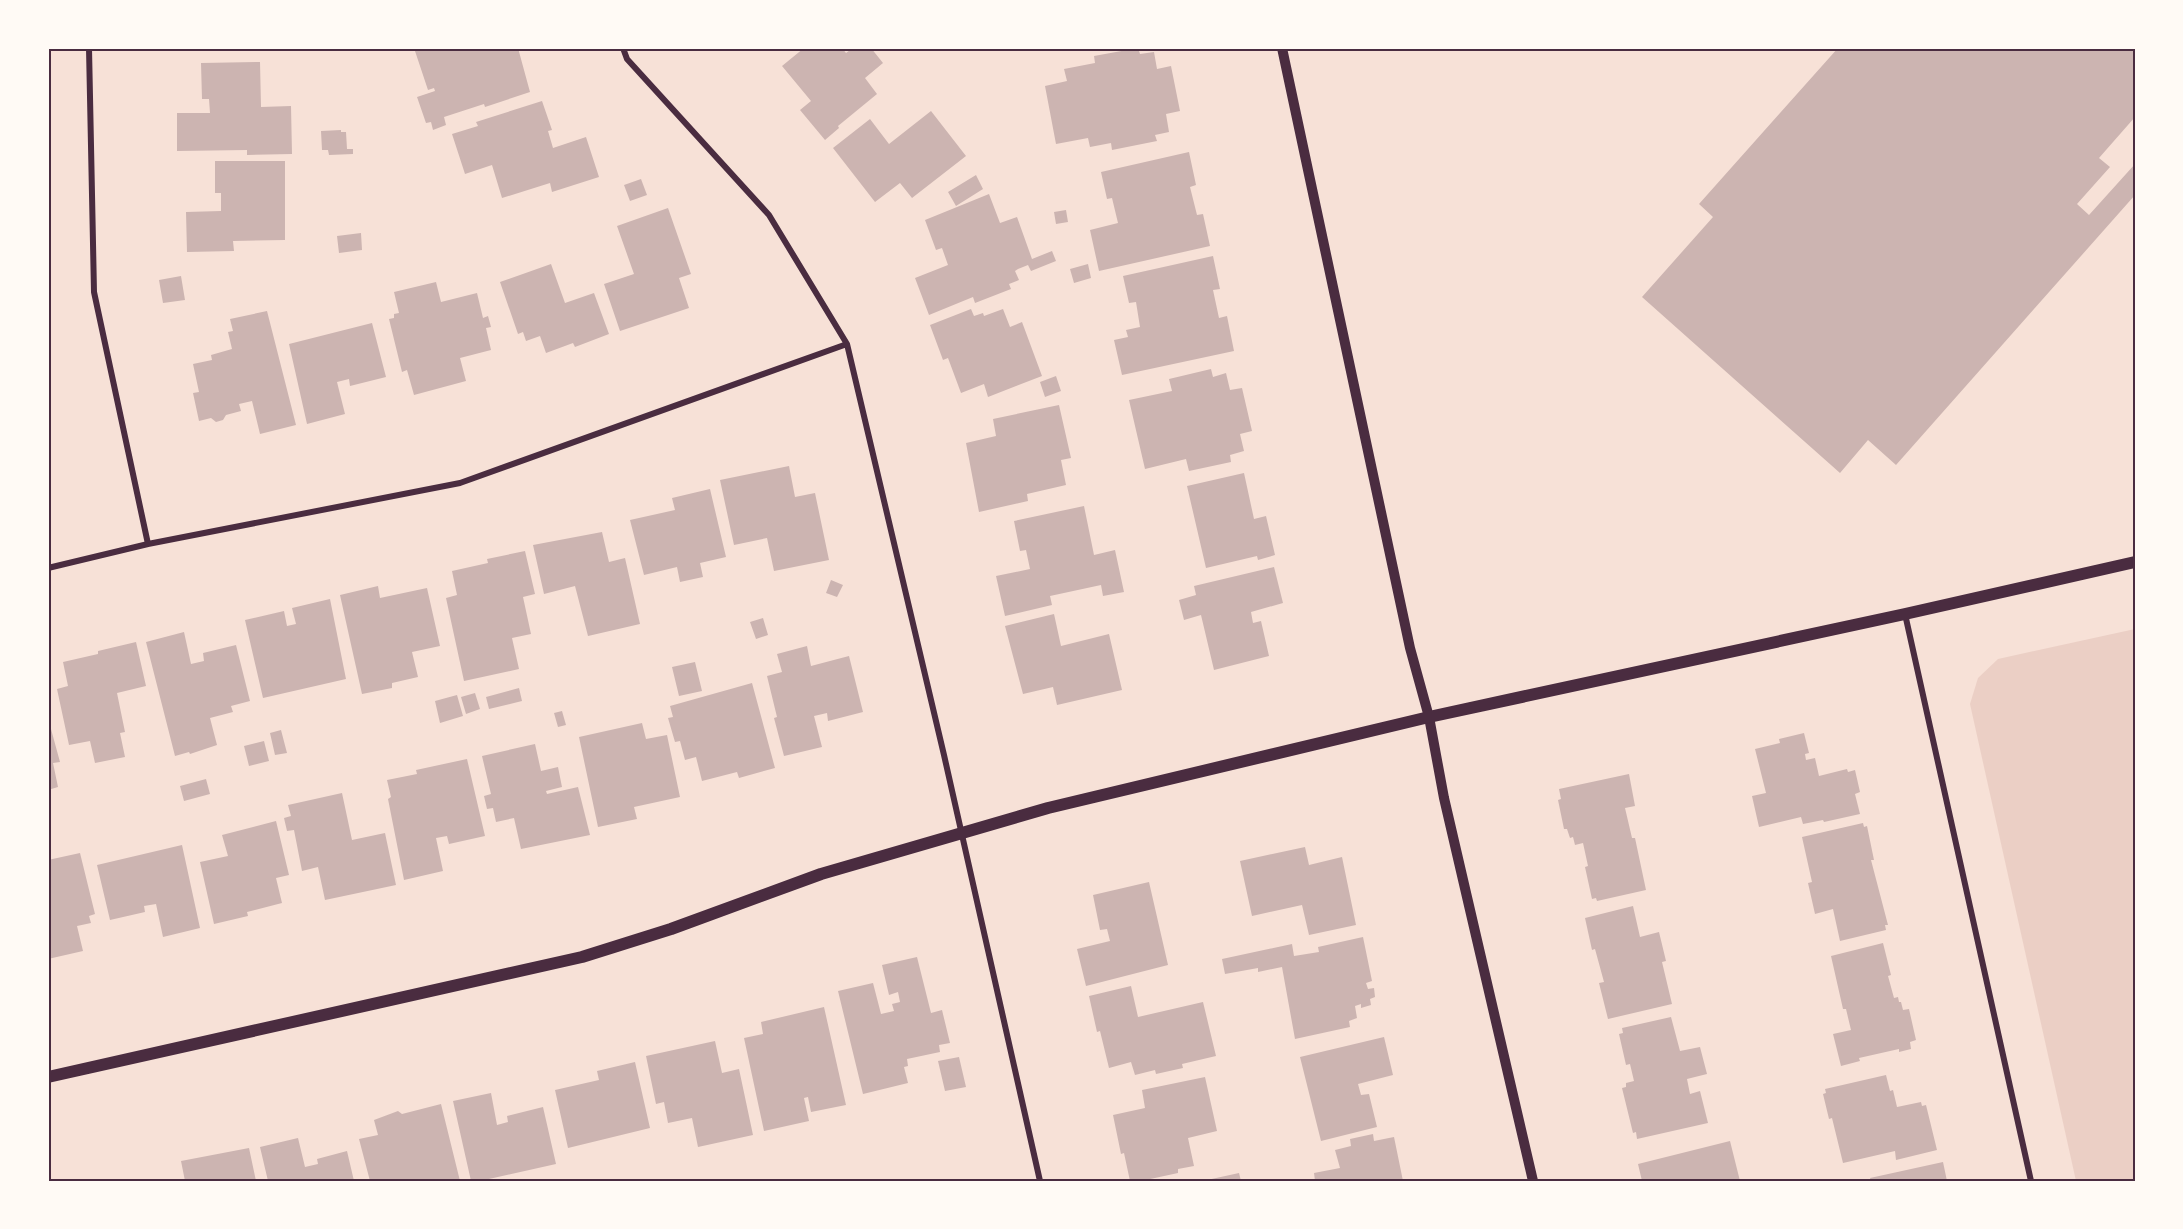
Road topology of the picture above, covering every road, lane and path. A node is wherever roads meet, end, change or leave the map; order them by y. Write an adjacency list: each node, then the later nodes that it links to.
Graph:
1 (89, 48): 5 (street)
2 (623, 48): 4 (street)
3 (1282, 48): 9 (street)
4 (847, 344): 5 (street); 10 (street)
5 (148, 544): 7 (street)
6 (2135, 562): 8 (main road)
7 (48, 568)
8 (1905, 614): 9 (main road); 14 (street)
9 (1429, 717): 10 (main road); 13 (street)
10 (962, 833): 11 (main road); 12 (street)
11 (48, 1077)
12 (1040, 1181)
13 (1533, 1181)
14 (2031, 1181)

